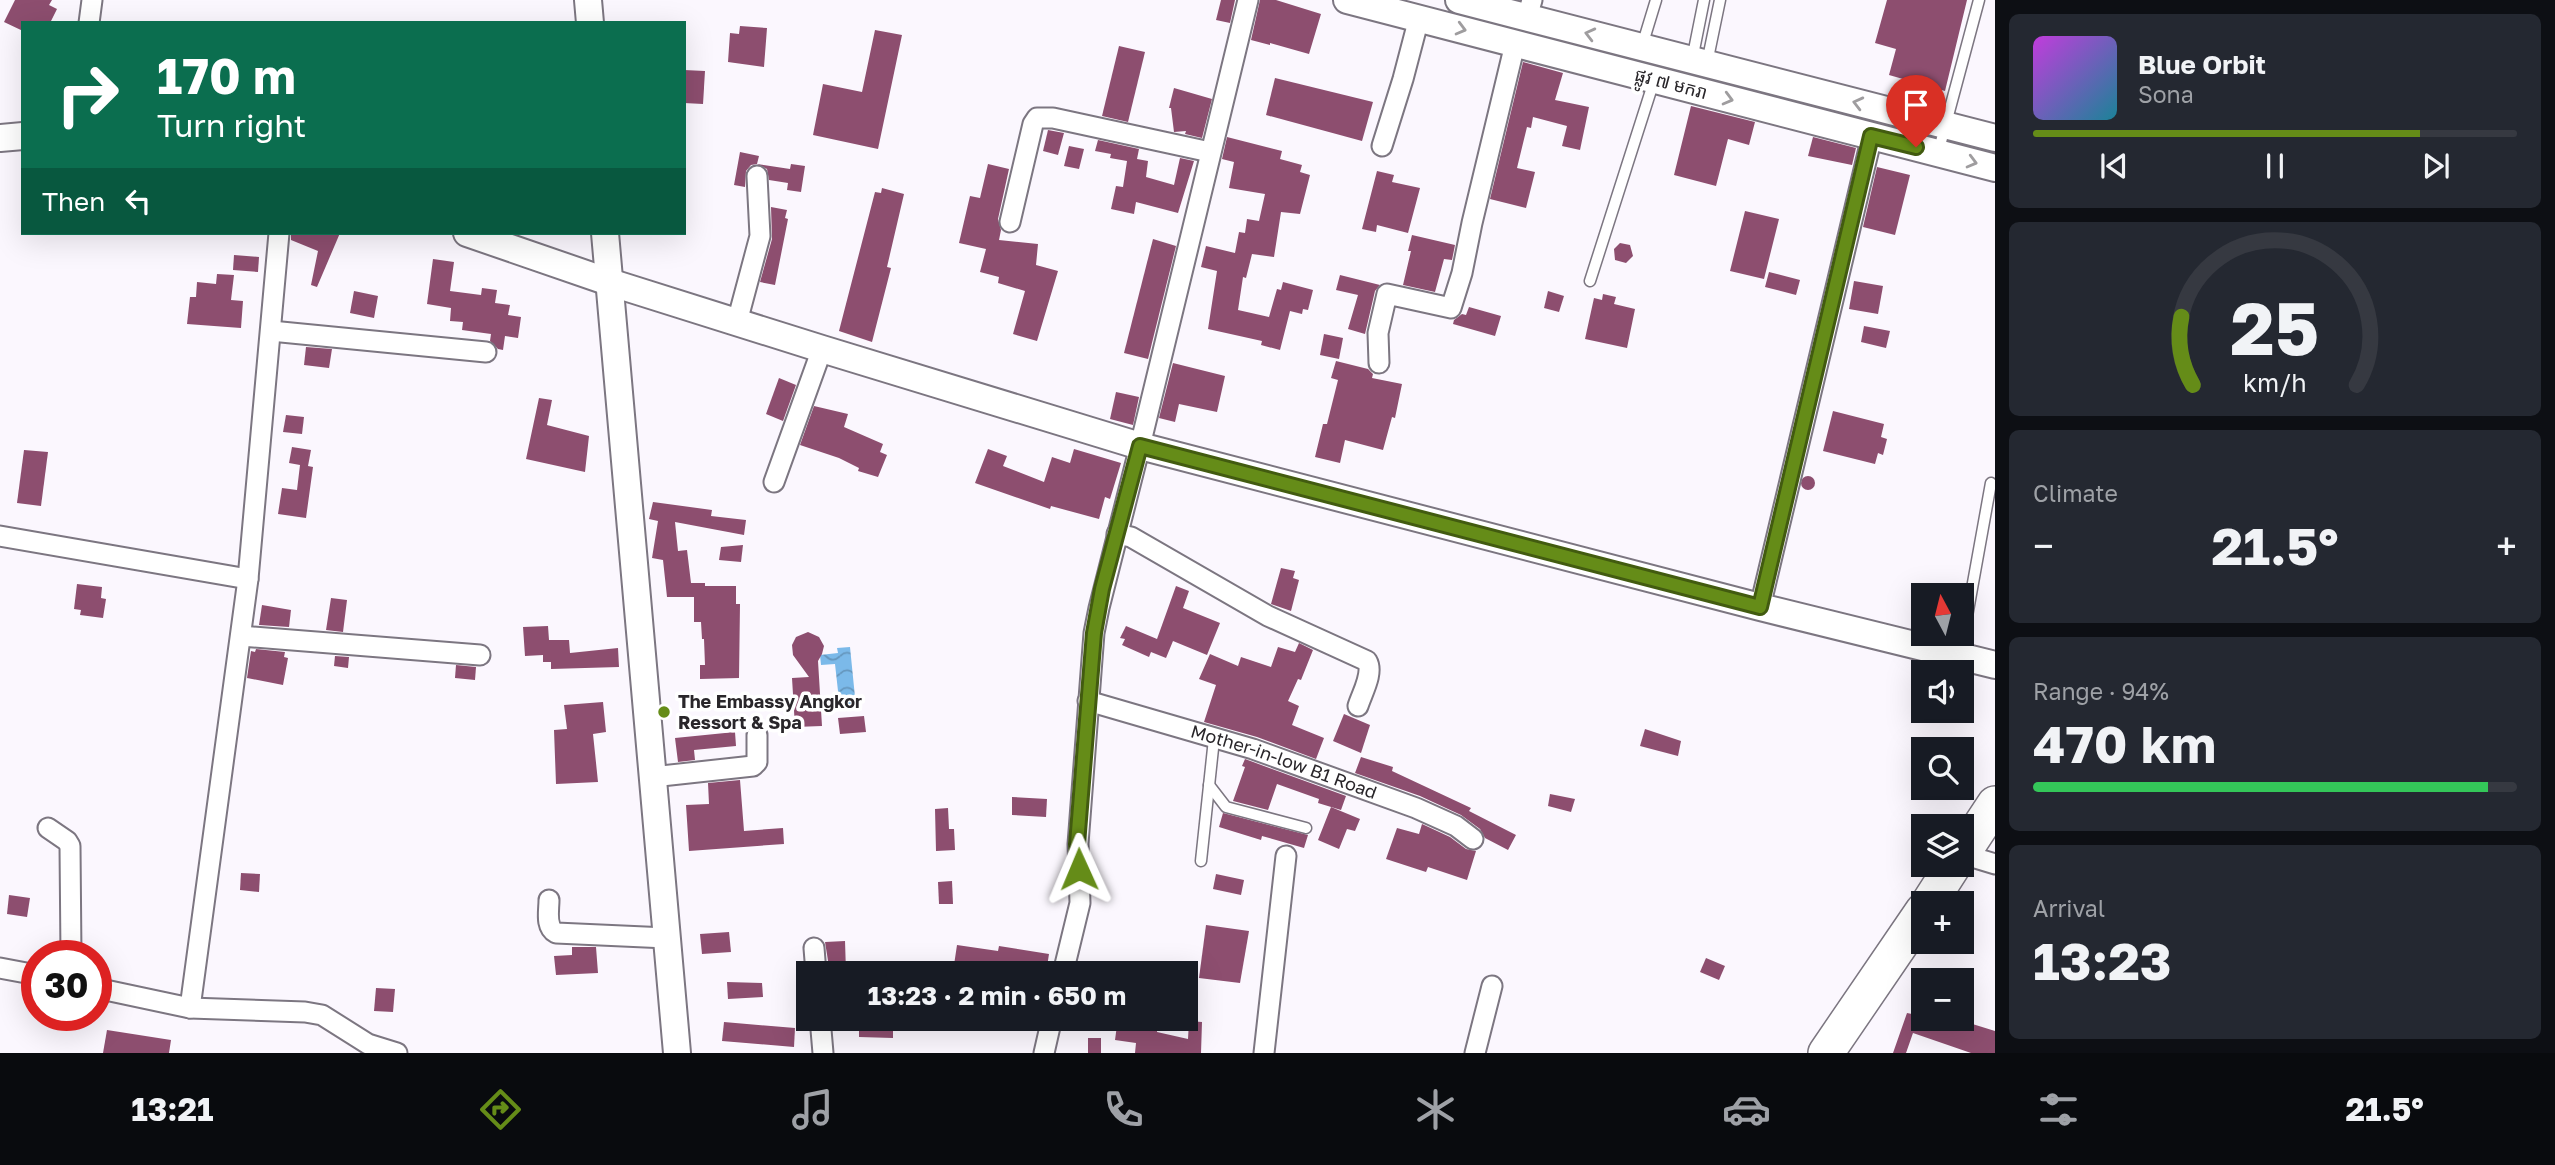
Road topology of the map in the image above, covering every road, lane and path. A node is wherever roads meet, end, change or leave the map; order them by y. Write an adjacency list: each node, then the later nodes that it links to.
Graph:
1 (92, 0): 12 (street)
2 (588, 0): 13 (street)
3 (1248, 0): 24 (street)
4 (1347, 0): 11 (street, ផ្លូវ ៧ មករា)
5 (1462, 0): 10 (street, ផ្លូវ ៧ មករា)
6 (1656, 0): 15 (lane)
7 (1704, 0): 16 (lane)
8 (1720, 0): 16 (lane)
9 (1979, 0): 18 (lane)
10 (1529, 9): 15 (street, ផ្លូវ ៧ មករា, one-way to 10)
11 (1419, 19): 14 (street, ផ្លូវ ៧ មករា, one-way to 14); 23 (street)
12 (89, 21)
13 (590, 21)
14 (1515, 44): 17 (street, ផ្លូវ ៧ មករា); 38 (street)
15 (1642, 47): 16 (street, ផ្លូវ ៧ មករា)
16 (1699, 62): 18 (street, ផ្លូវ ៧ មករា, one-way to 16)
17 (1654, 79): 20 (street, ផ្លូវ ៧ មករា, one-way to 20); 32 (lane)
18 (1945, 125): 22 (street, ផ្លូវ ៧ មករា); 25 (lane)
19 (21, 136): 21 (street)
20 (1871, 136): 25 (street, ផ្លូវ ៧ មករា); 45 (street)
21 (0, 138)
22 (1995, 138)
23 (1382, 146)
24 (1210, 152): 28 (street); 39 (street)
25 (1938, 153): 26 (street, ផ្លូវ ៧ មករា, one-way to 26)
26 (1995, 168)
27 (757, 176): 34 (street)
28 (1010, 222)
29 (279, 235): 35 (street)
30 (473, 235): 33 (street)
31 (605, 235): 33 (street)
32 (1590, 281)
33 (609, 282): 34 (street); 54 (street)
34 (737, 322): 36 (street)
35 (271, 331): 37 (street); 44 (street)
36 (822, 349): 39 (street); 40 (street)
37 (486, 352)
38 (1379, 363)
39 (1140, 446): 42 (street); 45 (street)
40 (774, 482)
41 (1991, 482): 48 (lane)
42 (1117, 534): 50 (street); 51 (street)
43 (0, 536): 44 (street)
44 (248, 579): 46 (street)
45 (1760, 607): 48 (street)
46 (241, 636): 47 (street); 76 (street)
47 (480, 655)
48 (1959, 656): 49 (street)
49 (1995, 665)
50 (1088, 701): 53 (street, Mother-in-low B1 Road); 71 (street)
51 (1358, 706)
52 (757, 735): 54 (street)
53 (1214, 739): 55 (lane); 60 (street, Mother-in-low B1 Road)
54 (652, 777): 67 (street)
55 (1209, 785): 58 (lane); 63 (lane)
56 (1995, 804): 59 (highway)
57 (47, 828): 68 (street)
58 (1306, 828)
59 (1974, 836)
60 (1473, 839)
61 (1286, 856): 83 (street)
62 (1974, 858): 64 (street)
63 (1201, 861)
64 (1995, 864)
65 (549, 900): 67 (street)
66 (1911, 929): 85 (highway)
67 (667, 938): 80 (street)
68 (71, 940)
69 (814, 948): 70 (street)
70 (815, 961)
71 (1066, 961)
72 (0, 968): 73 (street)
73 (21, 972)
74 (1492, 986): 84 (street)
75 (112, 991): 76 (street)
76 (190, 1008): 79 (street)
77 (821, 1031): 81 (street)
78 (1049, 1031): 82 (street)
79 (397, 1053)
80 (677, 1053)
81 (823, 1053)
82 (1044, 1053)
83 (1264, 1053)
84 (1475, 1053)
85 (1826, 1053)

